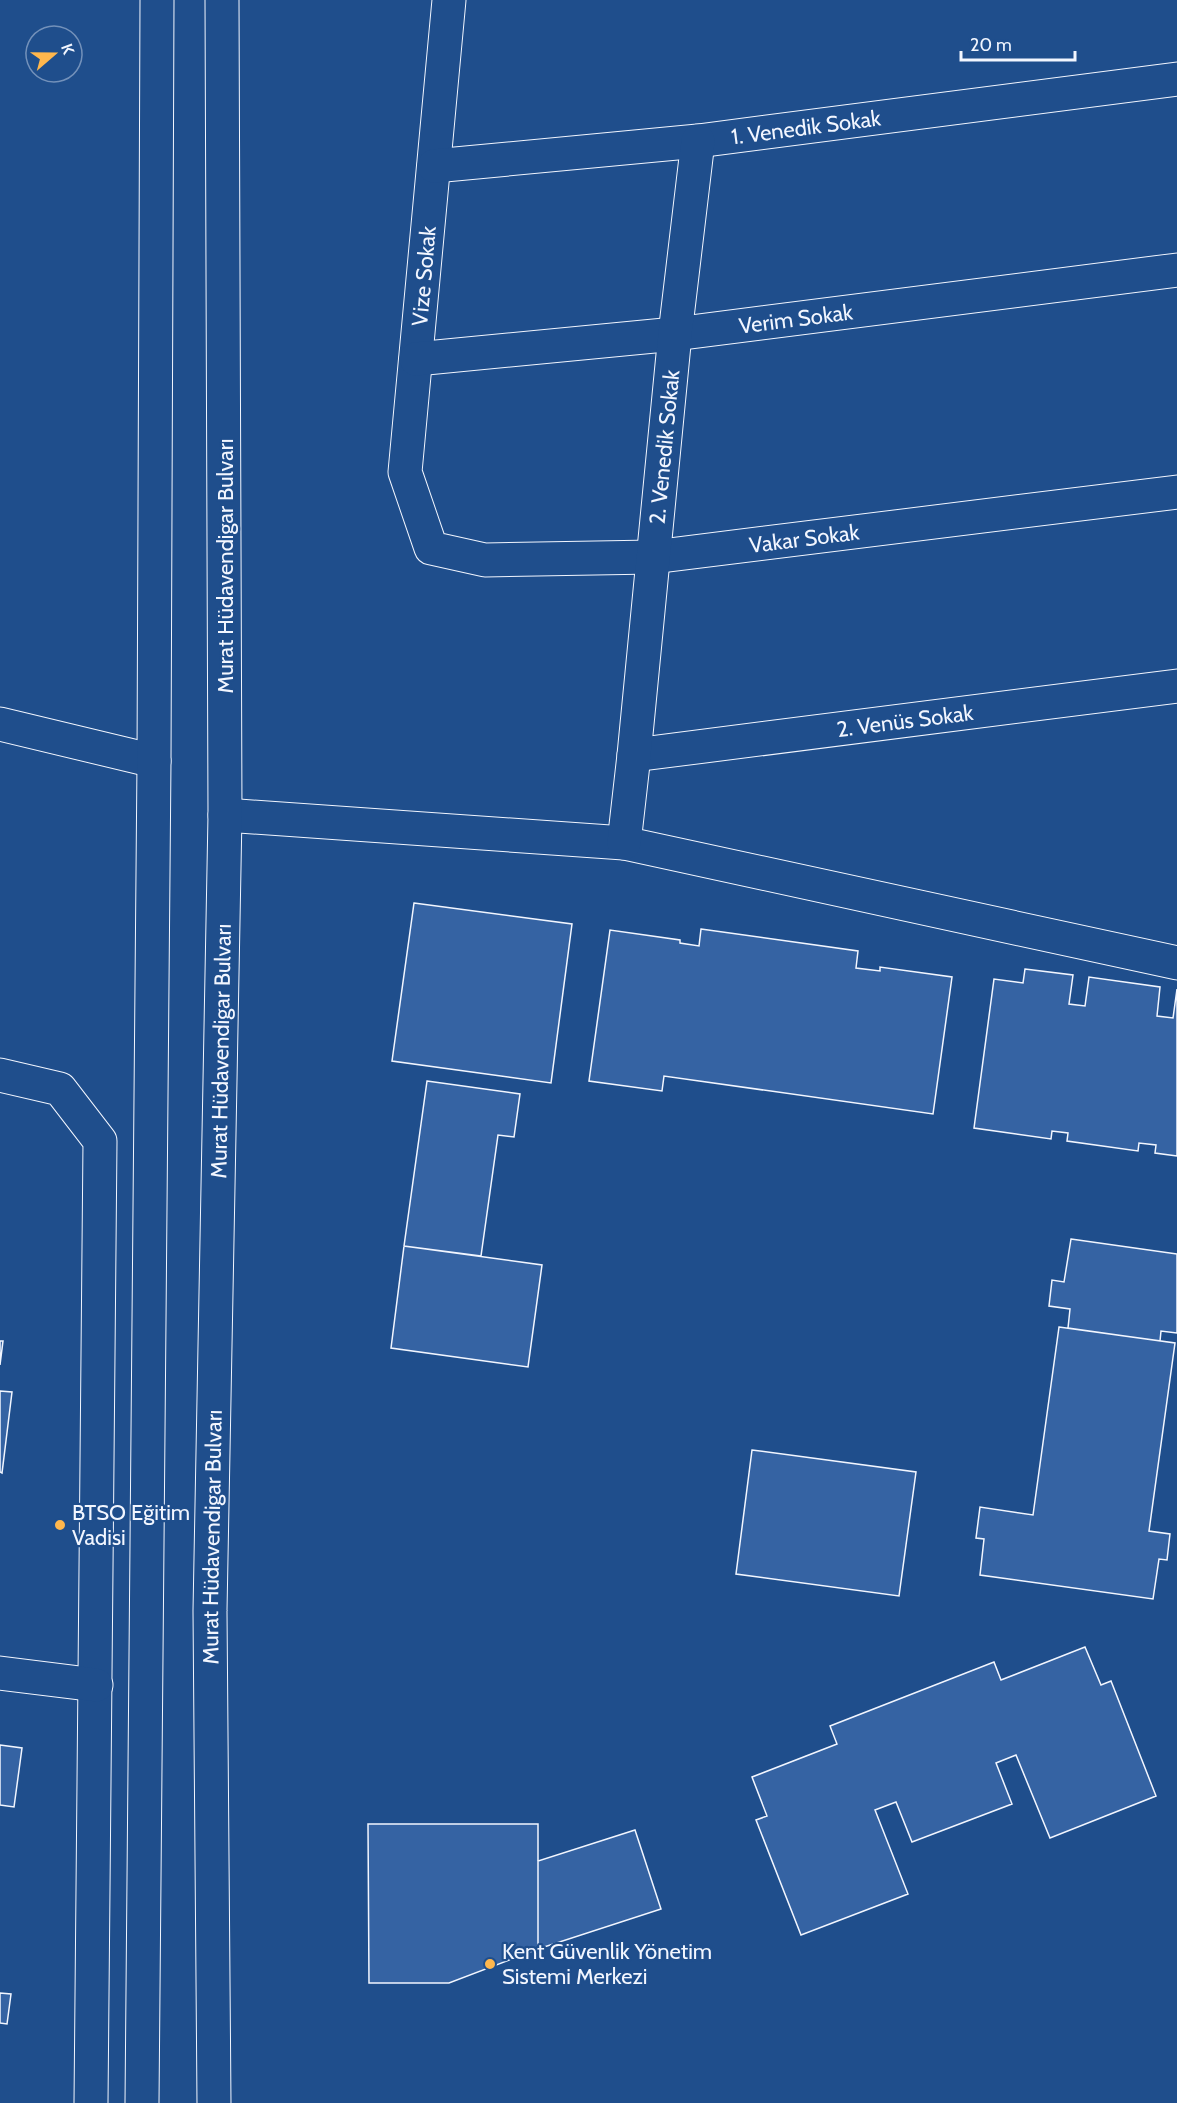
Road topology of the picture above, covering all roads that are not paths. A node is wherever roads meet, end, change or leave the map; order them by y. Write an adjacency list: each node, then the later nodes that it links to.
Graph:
1 (158, 0): 16 (street)
2 (222, 0): 17 (street, Murat Hüdavendigar Bulvarı)
3 (449, 0): 6 (street, Vize Sokak)
4 (1177, 79): 5 (street, 1. Venedik Sokak)
5 (698, 141): 6 (street, 1. Venedik Sokak); 8 (street, 2. Venedik Sokak)
6 (434, 166): 9 (street, Vize Sokak)
7 (1177, 270): 8 (street, Verim Sokak)
8 (675, 334): 9 (street, Verim Sokak); 12 (street, 2. Venedik Sokak)
9 (416, 359): 11 (street, Vize Sokak)
10 (1177, 492): 12 (street, Vakar Sokak)
11 (430, 549): 12 (street, Vakar Sokak)
12 (653, 557): 15 (street, 2. Venedik Sokak)
13 (1177, 686): 15 (street, 2. Venüs Sokak)
14 (0, 724): 16 (street)
15 (634, 755): 18 (street, 2. Venedik Sokak)
16 (154, 761): 24 (street)
17 (225, 814): 18 (street); 25 (street, Murat Hüdavendigar Bulvarı)
18 (624, 843): 19 (street)
19 (1177, 963)
20 (0, 1075): 22 (street)
21 (0, 1673): 22 (street)
22 (96, 1685): 23 (street)
23 (91, 2103)
24 (142, 2103)
25 (214, 2103)

